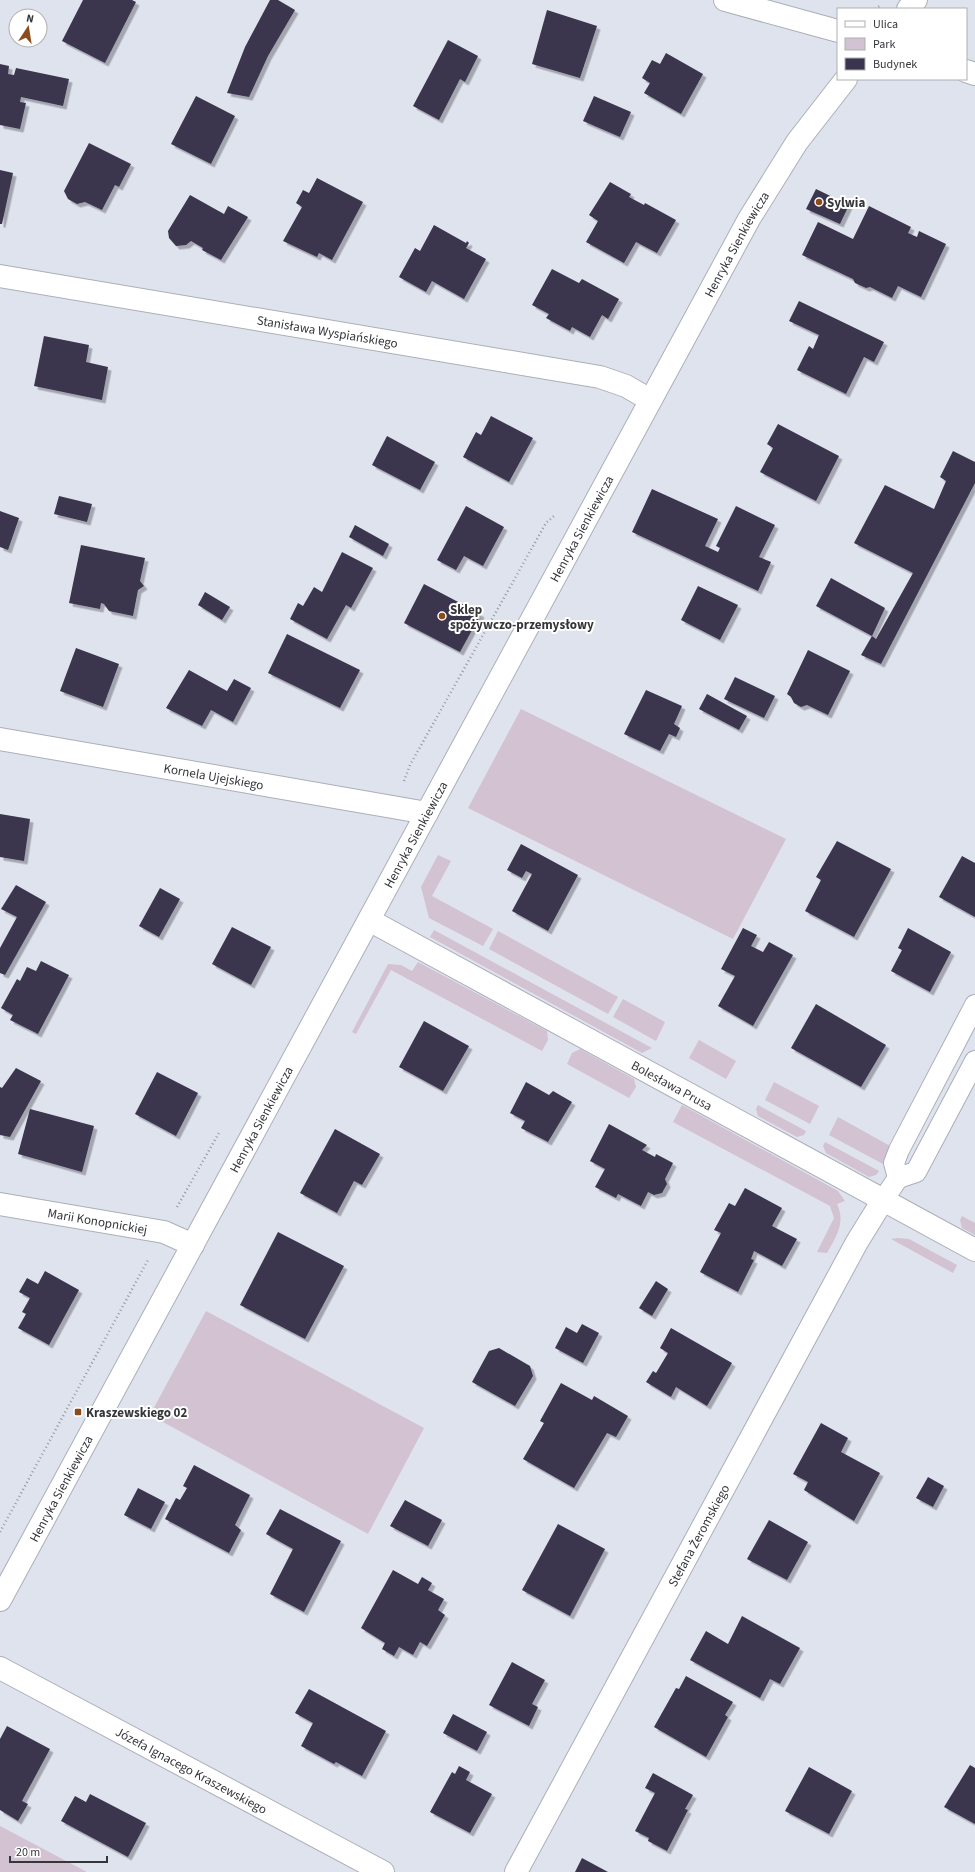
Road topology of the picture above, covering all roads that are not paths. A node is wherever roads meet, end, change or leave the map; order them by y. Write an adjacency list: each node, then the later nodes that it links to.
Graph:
1 (725, 0): 4 (street)
2 (916, 0): 3 (street)
3 (909, 8)
4 (837, 31)
5 (845, 80): 7 (street, Henryka Sienkiewicza)
6 (0, 276): 7 (street, Stanisława Wyspiańskiego)
7 (650, 400): 9 (street, Henryka Sienkiewicza)
8 (0, 739): 9 (street, Kornela Ujejskiego)
9 (427, 813): 10 (street, Henryka Sienkiewicza)
10 (369, 920): 14 (street, Bolesława Prusa); 16 (street, Henryka Sienkiewicza)
11 (975, 1005): 13 (lane)
12 (975, 1061): 13 (lane)
13 (898, 1178): 14 (lane)
14 (883, 1200): 17 (street, Bolesława Prusa); 21 (street, Stefana Żeromskiego)
15 (0, 1204): 16 (street, Marii Konopnickiej)
16 (193, 1245): 18 (street, Henryka Sienkiewicza)
17 (975, 1250)
18 (0, 1600)
19 (0, 1668): 20 (street, Józefa Ignacego Kraszewskiego)
20 (383, 1872)
21 (516, 1872)

